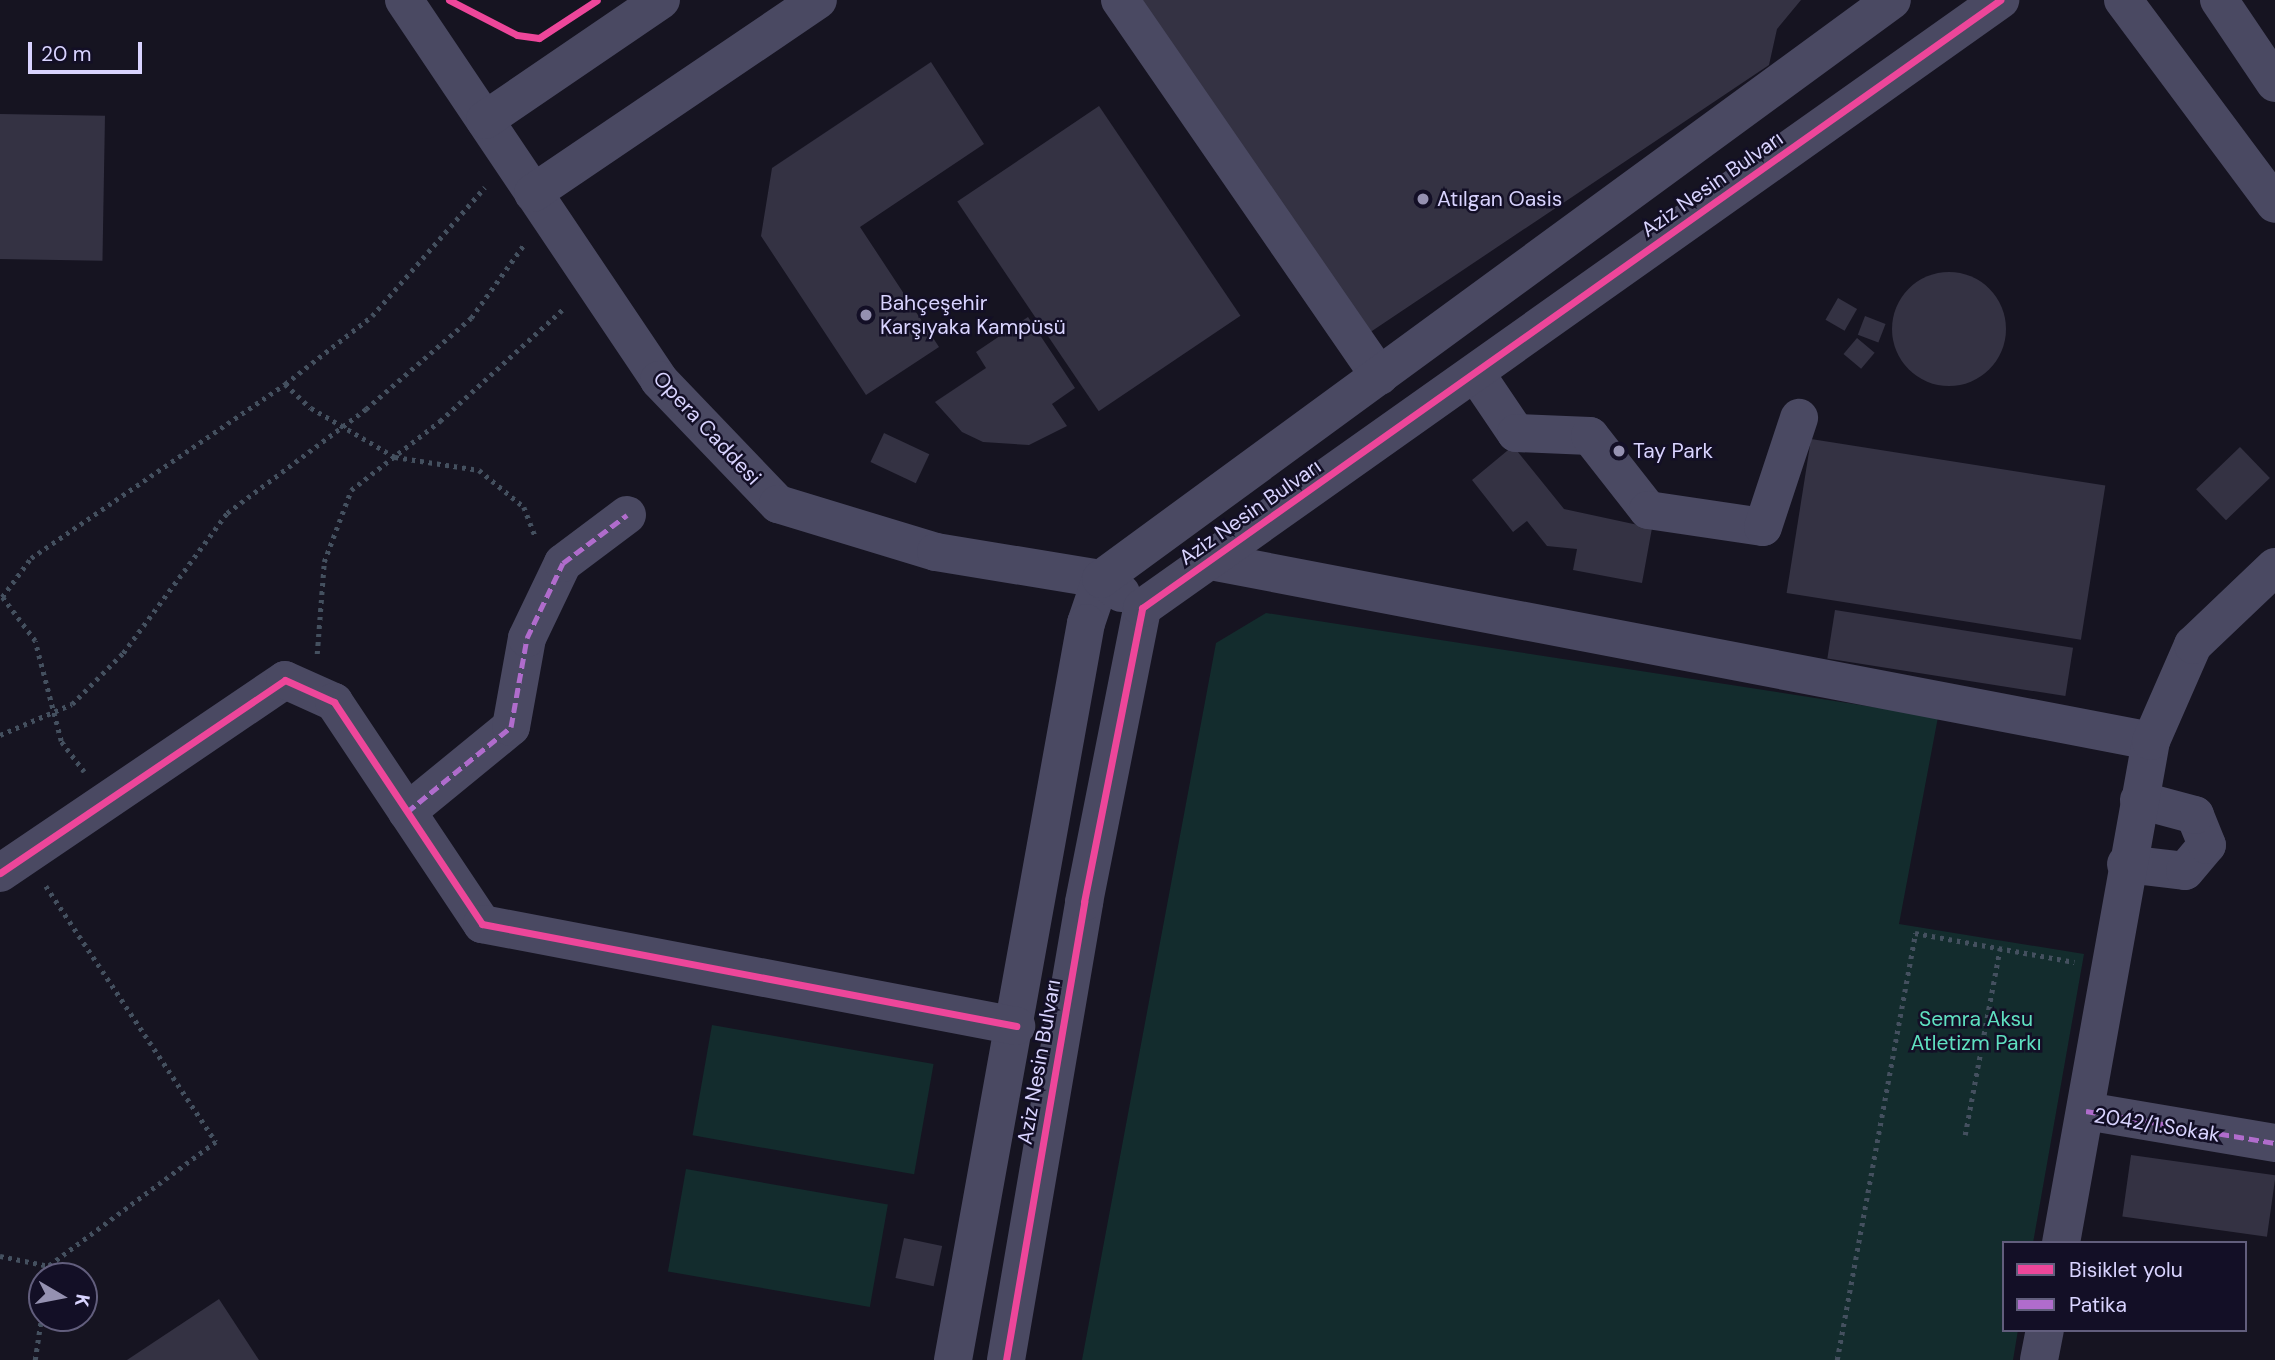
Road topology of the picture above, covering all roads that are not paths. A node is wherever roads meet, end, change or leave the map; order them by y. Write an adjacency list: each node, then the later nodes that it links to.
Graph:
1 (404, 0): 10 (street, Opera Caddesi)
2 (661, 0): 10 (street)
3 (818, 0): 11 (street)
4 (1120, 0): 14 (street)
5 (1892, 0): 14 (street, Aziz Nesin Bulvarı)
6 (2000, 0): 13 (street, Aziz Nesin Bulvarı)
7 (2123, 0): 12 (street)
8 (2219, 0): 9 (street)
9 (2275, 83)
10 (485, 120): 11 (street, Opera Caddesi)
11 (539, 202): 19 (street, Opera Caddesi)
12 (2275, 204)
13 (1476, 374): 15 (street); 18 (street, Aziz Nesin Bulvarı)
14 (1379, 376): 19 (street, Aziz Nesin Bulvarı)
15 (1799, 418)
16 (627, 515): 23 (street)
17 (2275, 567): 21 (street)
18 (1199, 570): 20 (street, Aziz Nesin Bulvarı); 21 (street)
19 (1101, 579): 20 (street); 26 (street, Aziz Nesin Bulvarı)
20 (1142, 608): 32 (street, Aziz Nesin Bulvarı)
21 (2151, 741): 22 (street)
22 (2139, 800): 25 (street); 25 (street)
23 (407, 812): 24 (street); 26 (street)
24 (13, 864)
25 (2126, 864): 27 (street)
26 (1016, 1026): 31 (street, Aziz Nesin Bulvarı)
27 (2086, 1111): 28 (street, 2042/1.Sokak); 29 (street, 2042/1.Sokak)
28 (2275, 1143)
29 (2061, 1241)
30 (2045, 1332): 33 (street)
31 (953, 1360)
32 (1006, 1360)
33 (2039, 1360)

